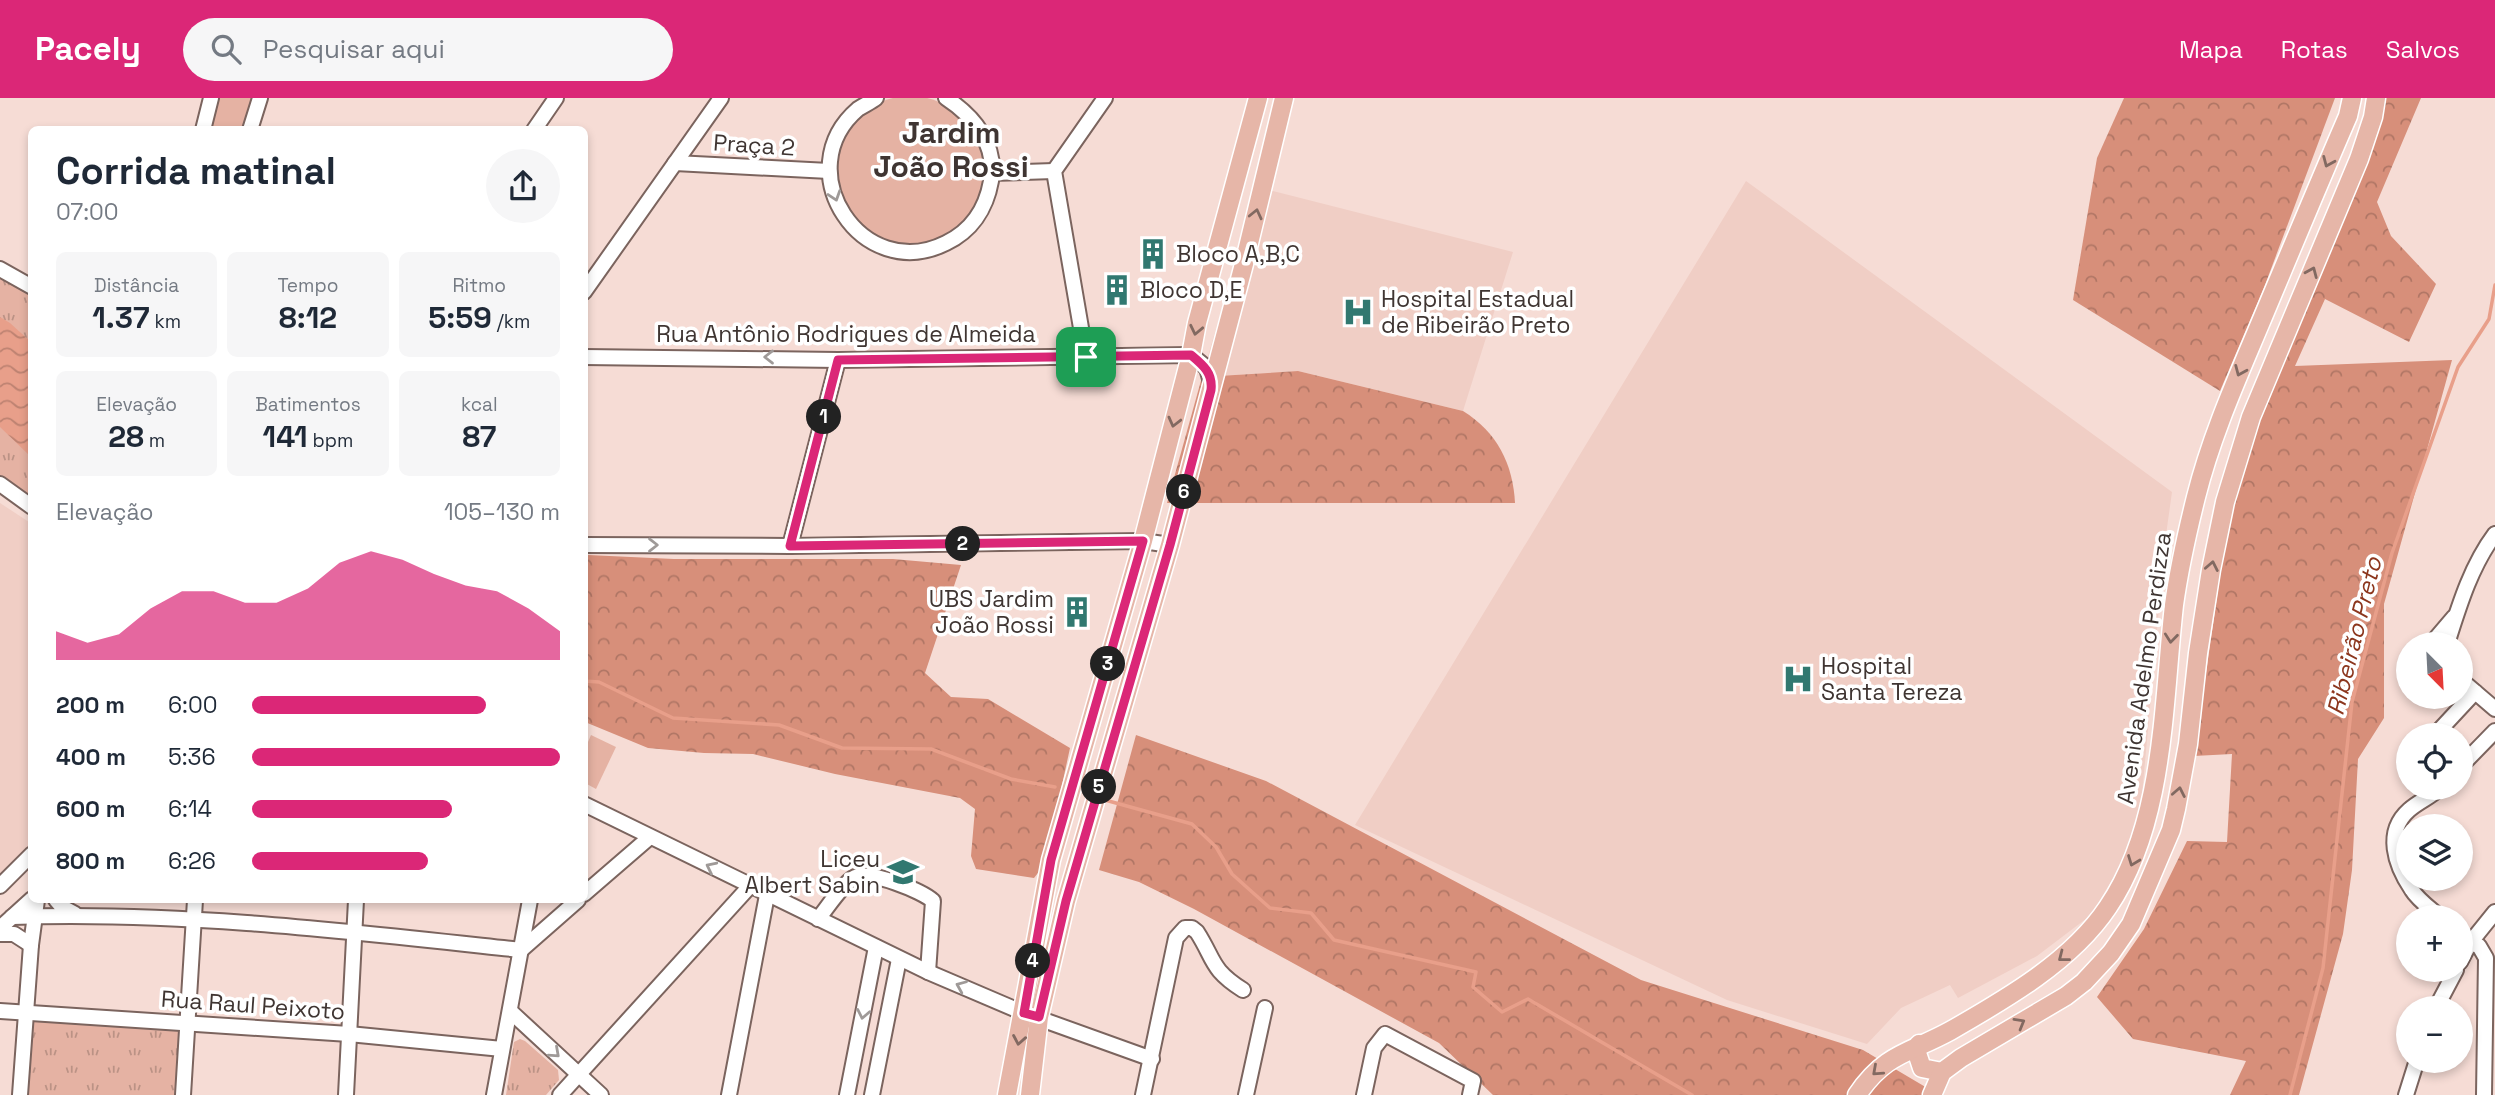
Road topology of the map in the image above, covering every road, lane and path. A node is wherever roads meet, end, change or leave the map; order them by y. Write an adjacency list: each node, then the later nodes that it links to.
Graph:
1 (211, 98): 12 (street)
2 (260, 98): 13 (street)
3 (556, 98): 14 (street)
4 (721, 98): 15 (street)
5 (876, 98): 16 (street)
6 (946, 98): 18 (street)
7 (1105, 98): 17 (street)
8 (1258, 98): 22 (main road, one-way to 22)
9 (1284, 98): 26 (main road, one-way to 9)
10 (2352, 98): 82 (main road, Avenida Adelmo Perdizza, one-way to 82)
11 (2376, 98): 86 (main road, one-way to 11)
12 (204, 126)
13 (251, 126)
14 (537, 126)
15 (676, 163): 16 (street, Praça 2); 21 (street)
16 (829, 171): 18 (street, one-way to 18)
17 (1054, 171): 18 (street); 24 (street)
18 (992, 173)
19 (0, 269): 20 (street)
20 (28, 285)
21 (588, 286)
22 (1191, 355): 24 (street, Rua Antônio Rodrigues de Almeida); 26 (street); 30 (main road, one-way to 30)
23 (588, 357): 25 (street, Rua Antônio Rodrigues de Almeida, one-way to 23)
24 (1086, 357): 25 (street, Rua Antônio Rodrigues de Almeida)
25 (838, 360): 33 (street)
26 (1212, 386): 32 (main road)
27 (0, 484): 28 (street)
28 (28, 504)
29 (2495, 534): 34 (street)
30 (1143, 541): 32 (street); 33 (street); 80 (main road)
31 (588, 545): 33 (street, one-way to 33)
32 (1170, 545): 80 (main road)
33 (790, 546)
34 (2488, 553): 35 (street)
35 (2455, 616): 36 (street); 37 (street)
36 (2441, 632)
37 (2450, 632)
38 (2475, 692): 39 (street); 40 (street)
39 (2495, 709)
40 (2446, 723)
41 (2495, 731): 42 (street)
42 (2473, 753)
43 (2425, 800): 58 (street)
44 (588, 806): 45 (street)
45 (650, 837): 48 (street, one-way to 45); 49 (street)
46 (28, 858): 47 (street)
47 (0, 886)
48 (750, 886): 50 (street); 90 (street)
49 (588, 891)
50 (767, 895): 63 (street); 97 (street)
51 (28, 903): 62 (street)
52 (37, 903): 61 (street)
53 (59, 903): 60 (street)
54 (195, 903): 64 (street)
55 (356, 903): 66 (street)
56 (529, 903): 72 (street)
57 (575, 903): 72 (street)
58 (2427, 905)
59 (2495, 912): 67 (street)
60 (76, 915): 61 (street); 64 (street)
61 (35, 916): 62 (street); 70 (street)
62 (12, 917): 65 (street)
63 (818, 919): 71 (street); 74 (street)
64 (194, 921): 66 (street); 81 (street)
65 (0, 928)
66 (353, 932): 72 (street); 83 (street)
67 (2473, 932)
68 (0, 934): 70 (street)
69 (2473, 943): 109 (street)
70 (31, 945): 79 (street)
71 (876, 947): 73 (street); 98 (street, one-way to 98)
72 (521, 950): 78 (street)
73 (900, 958): 74 (street); 99 (street)
74 (928, 972): 80 (street, one-way to 74)
75 (1243, 990): 87 (street)
76 (1265, 1008): 103 (street)
77 (0, 1011): 79 (street, Rua Raul Peixoto)
78 (509, 1011): 85 (street); 90 (street, one-way to 90)
79 (26, 1013): 81 (street, Rua Raul Peixoto); 91 (street)
80 (1031, 1015): 87 (street); 100 (main road, one-way to 100); 101 (main road)
81 (187, 1023): 83 (street, Rua Raul Peixoto); 92 (street)
82 (1947, 1032): 84 (main road, Avenida Adelmo Perdizza); 86 (main road)
83 (349, 1034): 85 (street, Rua Raul Peixoto); 93 (street)
84 (1919, 1044): 88 (main road); 106 (main road, Avenida Adelmo Perdizza, one-way to 106)
85 (502, 1049): 94 (street)
86 (1961, 1058): 88 (main road)
87 (1152, 1059): 102 (street)
88 (1942, 1072): 107 (main road)
89 (2413, 1073): 108 (street)
90 (580, 1075): 95 (street); 96 (street)
91 (20, 1095)
92 (183, 1095)
93 (346, 1095)
94 (494, 1095)
95 (560, 1095)
96 (601, 1095)
97 (729, 1095)
98 (846, 1095)
99 (872, 1095)
100 (1007, 1095)
101 (1030, 1095)
102 (1143, 1095)
103 (1246, 1095)
104 (1364, 1095): 105 (street)
105 (1470, 1095)
106 (1857, 1095)
107 (1932, 1095)
108 (2406, 1095)
109 (2484, 1095)

